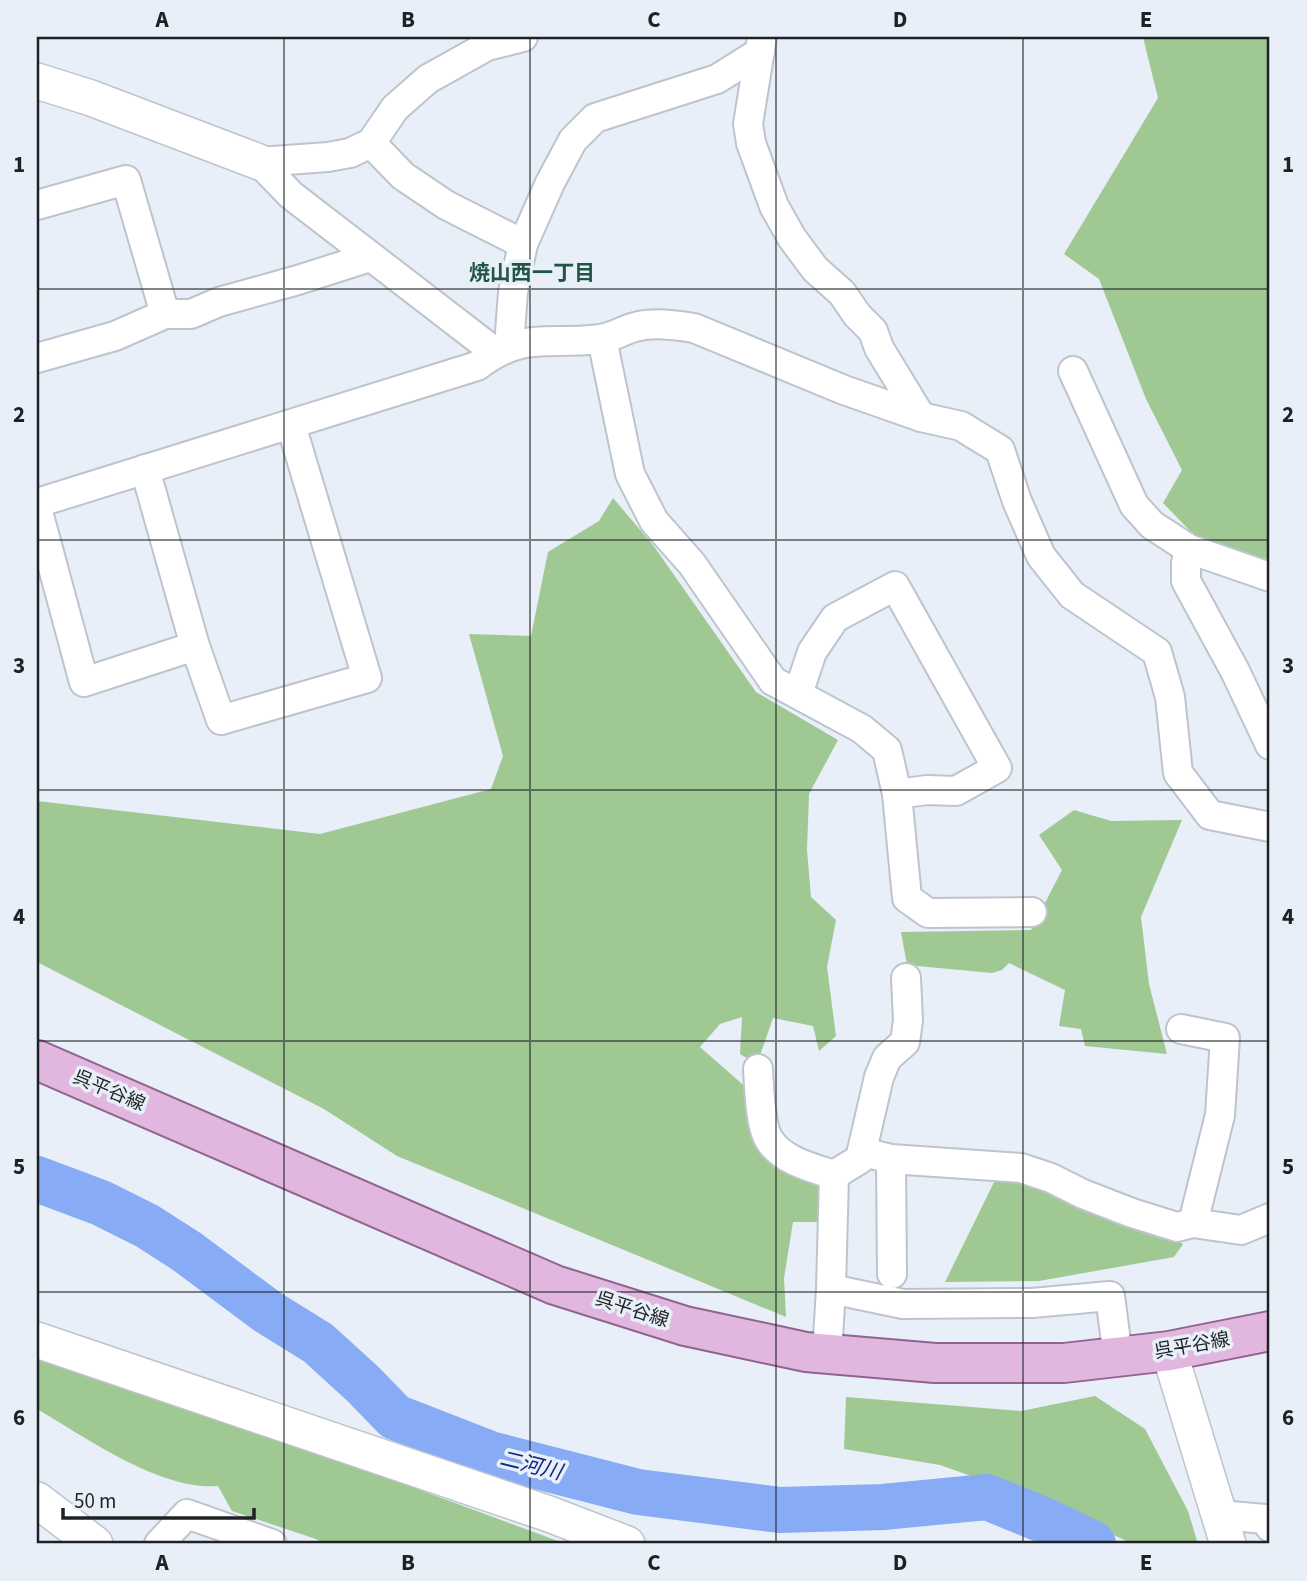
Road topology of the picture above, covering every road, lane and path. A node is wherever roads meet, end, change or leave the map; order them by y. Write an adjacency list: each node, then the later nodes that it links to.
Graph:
1 (523, 37): 4 (street)
2 (761, 44): 7 (street); 14 (street)
3 (37, 81): 5 (street)
4 (371, 143): 5 (street); 7 (street)
5 (259, 162): 8 (street)
6 (37, 205): 9 (street)
7 (523, 244): 11 (street)
8 (370, 257): 9 (street); 11 (street)
9 (165, 314): 12 (street)
10 (601, 339): 11 (street); 14 (street); 21 (street)
11 (502, 349): 15 (street)
12 (37, 358)
13 (1073, 371): 18 (street)
14 (921, 416): 24 (street)
15 (291, 425): 16 (street); 20 (street)
16 (145, 469): 17 (street); 20 (street)
17 (37, 506): 20 (street)
18 (1189, 549): 19 (street); 22 (street)
19 (1270, 577)
20 (195, 646)
21 (799, 694): 23 (street); 23 (street)
22 (1270, 745)
23 (897, 794): 25 (street)
24 (1270, 827)
25 (1032, 912)
26 (906, 978): 30 (street)
27 (1181, 1029): 34 (street)
28 (37, 1060): 40 (main road, 呉平谷線)
29 (758, 1069): 32 (street)
30 (863, 1151): 31 (street); 32 (street)
31 (891, 1160): 34 (street); 35 (street)
32 (834, 1175): 36 (street)
33 (1270, 1218): 34 (street)
34 (1193, 1223)
35 (892, 1274)
36 (831, 1289): 40 (street); 41 (street)
37 (1270, 1331): 39 (main road, 呉平谷線)
38 (37, 1340): 48 (street)
39 (1170, 1351): 41 (main road, 呉平谷線); 44 (street)
40 (827, 1353): 41 (main road, 呉平谷線)
41 (1118, 1357)
42 (37, 1500): 45 (street)
43 (1270, 1527): 44 (street)
44 (1223, 1530)
45 (95, 1544)
46 (159, 1544): 47 (street)
47 (272, 1544)
48 (627, 1544)

